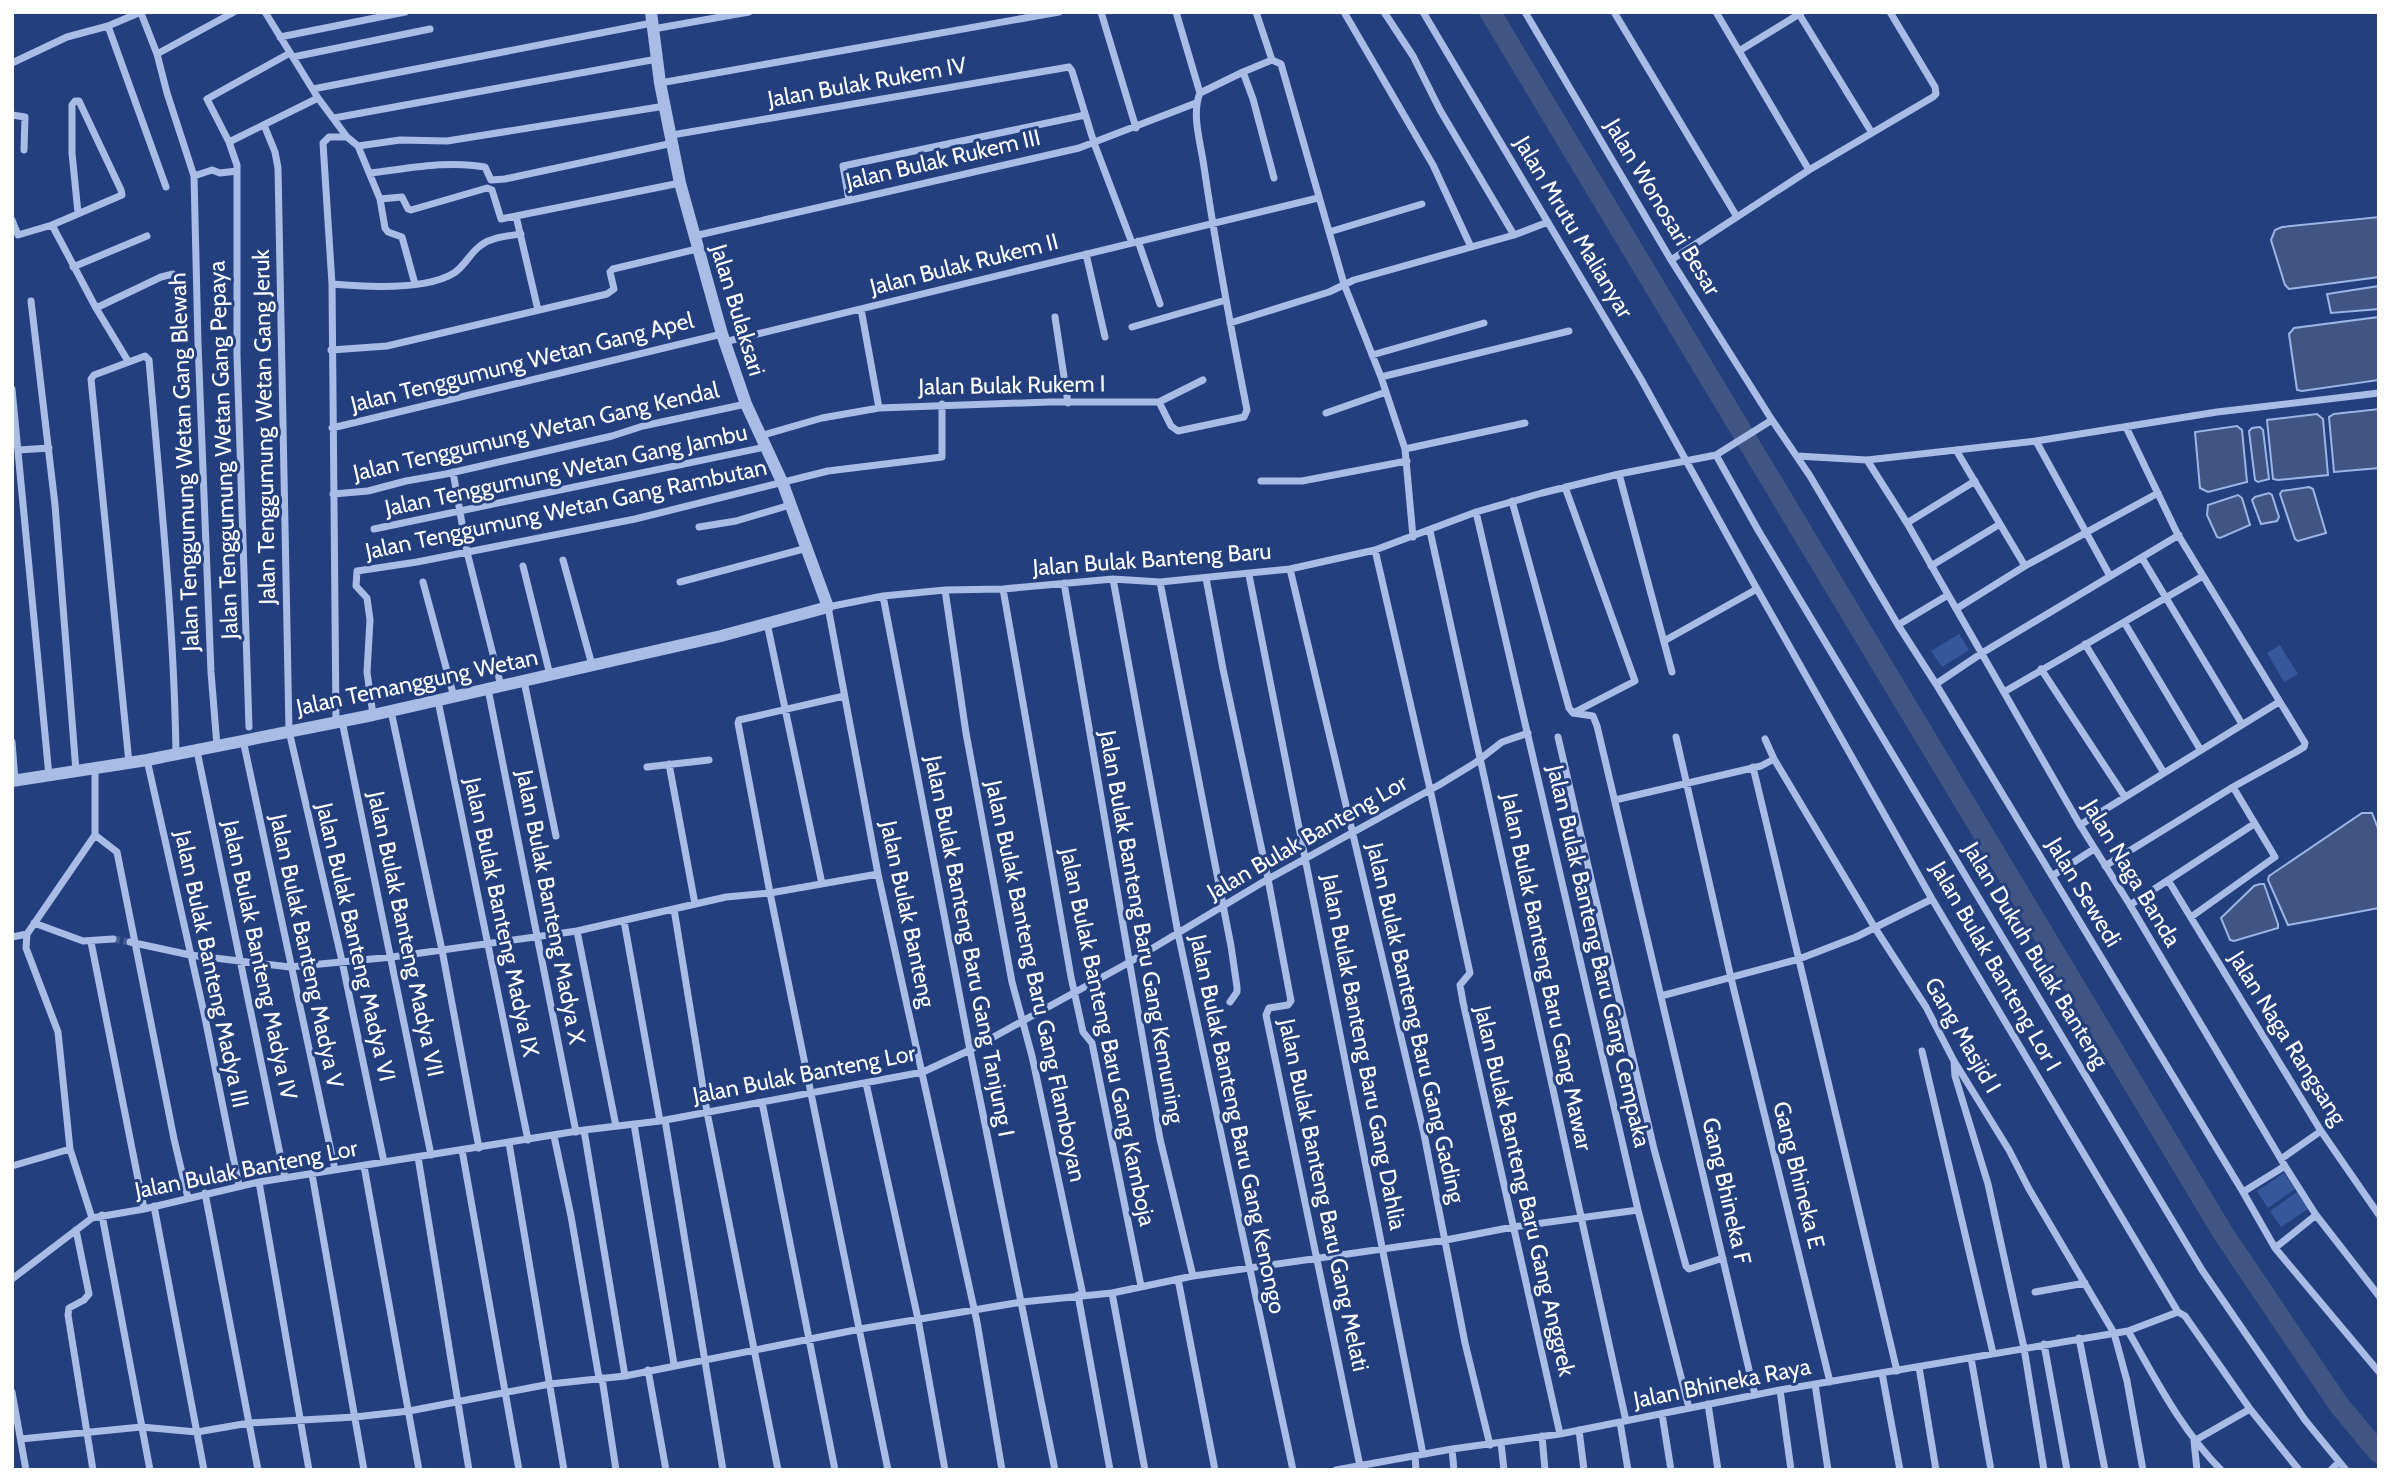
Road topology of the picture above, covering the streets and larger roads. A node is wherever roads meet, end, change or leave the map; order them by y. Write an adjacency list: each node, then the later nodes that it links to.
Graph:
1 (234, 12): 23 (street)
2 (265, 12): 21 (street)
3 (405, 12): 21 (street)
4 (749, 12): 18 (street)
5 (1059, 12): 29 (street)
6 (1101, 12): 39 (street)
7 (1176, 12): 31 (street)
8 (1256, 12): 26 (street)
9 (1344, 12): 73 (street)
10 (1384, 12): 69 (street)
11 (1423, 12): 64 (street, Jalan Mrutu Malianyar)
12 (1525, 12): 75 (street, Jalan Wonosari Besar)
13 (1614, 12): 62 (street)
14 (1716, 12): 22 (street)
15 (1890, 12): 40 (street)
16 (141, 13): 19 (street); 23 (street, Jalan Tenggumung Wetan Gang Blewah)
17 (1801, 13): 22 (street); 40 (street)
18 (652, 22): 25 (street, Jalan Bulaksari); 30 (street)
19 (108, 26): 27 (street); 54 (street)
20 (430, 29): 24 (street)
21 (280, 37): 24 (street)
22 (1739, 51): 47 (street)
23 (157, 54): 50 (street, Jalan Tenggumung Wetan Gang Blewah)
24 (291, 55): 30 (street); 43 (street, Jalan Tenggumung Wetan Gang Pepaya)
25 (657, 59): 29 (street, Jalan Bulaksari); 37 (street)
26 (1272, 60): 28 (street); 56 (street)
27 (12, 62)
28 (1243, 72): 31 (street); 51 (street)
29 (660, 83): 34 (street, Jalan Bulaksari)
30 (313, 89): 32 (street)
31 (1200, 93): 33 (street)
32 (318, 99): 37 (street); 38 (street)
33 (1196, 103): 39 (street, Jalan Bulak Rukem III); 65 (street)
34 (665, 106): 42 (street, Jalan Bulaksari); 45 (street)
35 (12, 115): 46 (street)
36 (1085, 115): 42 (street, Jalan Bulak Rukem IV); 44 (street); 58 (street)
37 (334, 118): 41 (street)
38 (264, 125): 43 (street); 194 (street, Jalan Tenggumung Wetan Gang Jeruk)
39 (1136, 128): 44 (street, Jalan Bulak Rukem III)
40 (1872, 133): 47 (street)
41 (347, 137): 45 (street); 78 (street, Jalan Bulak Banteng Madya VII)
42 (673, 139): 52 (street, Jalan Bulak Rukem IV); 53 (street, Jalan Bulaksari)
43 (229, 142): 48 (street, Jalan Tenggumung Wetan Gang Pepaya)
44 (1094, 144): 58 (street, Jalan Bulak Rukem III); 71 (street)
45 (358, 146): 49 (street)
46 (24, 150)
47 (1809, 170): 62 (street)
48 (237, 171): 50 (street); 196 (street, Jalan Tenggumung Wetan Gang Pepaya)
49 (370, 173): 52 (street); 57 (street)
50 (194, 176): 199 (street, Jalan Tenggumung Wetan Gang Blewah)
51 (1274, 178)
52 (491, 180): 55 (street)
53 (680, 183): 61 (street); 72 (street, Jalan Bulaksari)
54 (166, 187)
55 (492, 190): 57 (street); 61 (street)
56 (1318, 198): 65 (street, Jalan Bulak Rukem II); 67 (street)
57 (380, 199): 79 (street)
58 (849, 201): 72 (street, Jalan Bulak Rukem III)
59 (1422, 204): 67 (street)
60 (78, 213): 60 (street); 66 (street)
61 (516, 216): 68 (street)
62 (1737, 217): 75 (street)
63 (12, 220): 66 (street)
64 (1548, 222): 69 (street); 122 (street, Jalan Mrutu Malianyar)
65 (1212, 224): 71 (street, Jalan Bulak Rukem II); 81 (street)
66 (52, 225): 76 (street)
67 (1329, 232): 80 (street)
68 (521, 234): 79 (street); 86 (street)
69 (1514, 235): 73 (street)
70 (147, 236): 76 (street)
71 (1135, 242): 74 (street, Jalan Bulak Rukem II); 83 (street)
72 (695, 243): 86 (street, Jalan Bulak Rukem III); 93 (street, Jalan Bulaksari)
73 (1471, 247): 80 (street)
74 (1086, 254): 85 (street, Jalan Bulak Rukem II); 92 (street)
75 (1671, 260): 108 (street, Jalan Wonosari Besar)
76 (74, 267): 84 (street)
77 (173, 274): 84 (street)
78 (332, 284): 79 (street); 94 (street, Jalan Bulak Banteng Madya VII)
79 (415, 284)
80 (1344, 285): 88 (street); 95 (street)
81 (1226, 300): 88 (street); 90 (street)
82 (31, 302): 114 (street)
83 (1160, 304)
84 (96, 308): 96 (street)
85 (862, 309): 93 (street, Jalan Bulak Rukem II); 106 (street)
86 (538, 310): 94 (street)
87 (1055, 317): 103 (street)
88 (1230, 323): 102 (street)
89 (1484, 323): 95 (street)
90 (1132, 327)
91 (1569, 331): 97 (street)
92 (1105, 337)
93 (723, 338): 104 (street, Jalan Bulaksari); 111 (street, Jalan Tenggumung Wetan Gang Apel)
94 (331, 350): 111 (street, Jalan Bulak Banteng Madya VII)
95 (1372, 355): 97 (street)
96 (128, 362): 202 (street); 206 (street)
97 (1381, 377): 100 (street)
98 (1203, 380): 102 (street)
99 (12, 390): 116 (street)
100 (1386, 392): 107 (street); 115 (street)
101 (2379, 393): 110 (street)
102 (1159, 402): 103 (street, Jalan Bulak Rukem I)
103 (1069, 403): 105 (street, Jalan Bulak Rukem I)
104 (746, 404): 113 (street, Jalan Bulaksari); 123 (street, Jalan Tenggumung Wetan Gang Kendal)
105 (942, 404): 106 (street, Jalan Bulak Rukem I); 127 (street, Jalan Tenggumung Wetan Gang Rambutan)
106 (879, 408): 113 (street, Jalan Bulak Rukem I)
107 (1326, 413)
108 (1772, 420): 118 (street, Jalan Bulak Banteng Baru); 119 (street, Jalan Sewedi)
109 (1525, 423): 115 (street)
110 (2126, 427): 112 (street); 129 (street)
111 (332, 428): 130 (street, Jalan Bulak Banteng Madya VII)
112 (2035, 441): 117 (street); 140 (street)
113 (763, 442): 127 (street, Jalan Bulaksari); 133 (street, Jalan Tenggumung Wetan Gang Jambu)
114 (49, 448): 116 (street); 212 (street)
115 (1405, 449): 121 (street)
116 (19, 450): 216 (street)
117 (1956, 450): 120 (street); 126 (street)
118 (1719, 454): 122 (street, Jalan Bulak Banteng Baru); 378 (street, Jalan Dukuh Bulak Banteng)
119 (1797, 456): 120 (street); 171 (street, Jalan Sewedi)
120 (1867, 460): 135 (street, Jalan Naga Banda)
121 (1407, 461): 125 (street); 141 (street)
122 (1688, 462): 124 (street, Jalan Bulak Banteng Baru); 162 (street, Jalan Bulak Banteng Lor I)
123 (453, 472): 130 (street, Jalan Tenggumung Wetan Gang Kendal); 133 (street)
124 (1619, 474): 128 (street, Jalan Bulak Banteng Baru); 172 (street)
125 (1261, 481)
126 (1975, 481): 135 (street); 136 (street)
127 (783, 484): 132 (street, Jalan Bulaksari); 145 (street, Jalan Tenggumung Wetan Gang Rambutan)
128 (1565, 487): 131 (street, Jalan Bulak Banteng Baru); 191 (street)
129 (2158, 493): 140 (street); 142 (street)
130 (333, 494): 192 (street, Jalan Bulak Banteng Madya VII)
131 (1512, 501): 134 (street, Jalan Bulak Banteng Baru); 191 (street)
132 (790, 505): 137 (street); 143 (street, Jalan Bulaksari)
133 (459, 511): 138 (street, Jalan Tenggumung Wetan Gang Jambu); 145 (street)
134 (1476, 512): 139 (street, Jalan Bulak Banteng Baru); 195 (street, Jalan Bulak Banteng Baru Gang Cempaka)
135 (1907, 523): 149 (street, Jalan Naga Banda)
136 (2000, 524): 149 (street); 150 (street)
137 (699, 527)
138 (374, 529)
139 (1430, 531): 141 (street, Jalan Bulak Banteng Baru); 205 (street, Jalan Bulak Banteng Baru Gang Mawar)
140 (2087, 533): 150 (street); 153 (street)
141 (1413, 534): 144 (street, Jalan Bulak Banteng Baru)
142 (2179, 535): 146 (street); 154 (street)
143 (807, 548): 158 (street); 167 (street, Jalan Bulaksari)
144 (1375, 550): 151 (street, Jalan Bulak Banteng Baru); 220 (street, Jalan Bulak Banteng Baru Gang Anggrek)
145 (467, 552): 181 (street); 189 (street, Jalan Tenggumung Wetan Gang Rambutan)
146 (2142, 558): 153 (street); 166 (street)
147 (563, 560): 175 (street)
148 (523, 566): 178 (street)
149 (1931, 566): 164 (street, Jalan Naga Banda)
150 (2025, 566): 168 (street)
151 (1290, 569): 152 (street, Jalan Bulak Banteng Baru); 225 (street, Jalan Bulak Banteng Baru Gang Gading)
152 (1248, 575): 155 (street, Jalan Bulak Banteng Baru); 229 (street, Jalan Bulak Banteng Baru Gang Dahlia)
153 (2110, 576): 174 (street)
154 (2203, 576): 166 (street); 187 (street)
155 (1206, 578): 159 (street, Jalan Bulak Banteng Baru); 233 (street, Jalan Bulak Banteng Baru Gang Melati)
156 (1113, 579): 159 (street, Jalan Bulak Banteng Baru); 160 (street, Jalan Bulak Banteng Baru); 247 (street, Jalan Bulak Banteng Baru Gang Kenongo)
157 (423, 582): 185 (street)
158 (680, 582)
159 (1160, 582): 240 (street)
160 (1064, 583): 161 (street, Jalan Bulak Banteng Baru); 261 (street, Jalan Bulak Banteng Baru Gang Kemuning)
161 (1003, 589): 163 (street, Jalan Bulak Banteng Baru); 264 (street, Jalan Bulak Banteng Baru Gang Kamboja)
162 (1757, 589): 172 (street); 237 (street, Jalan Bulak Banteng Lor I)
163 (945, 590): 165 (street, Jalan Bulak Banteng Baru); 267 (street, Jalan Bulak Banteng Baru Gang Flamboyan)
164 (1948, 595): 168 (street, Jalan Naga Banda); 171 (street)
165 (883, 596): 167 (street, Jalan Bulak Banteng Baru); 268 (street, Jalan Bulak Banteng Baru Gang Tanjung I)
166 (2166, 598): 170 (street); 193 (street)
167 (826, 601): 169 (street, Jalan Temanggung Wetan); 184 (street, Jalan Bulak Banteng)
168 (1956, 609): 174 (street, Jalan Naga Banda)
169 (767, 622): 175 (street, Jalan Temanggung Wetan); 188 (street)
170 (2124, 622): 173 (street); 203 (street)
171 (1898, 625): 180 (street, Jalan Sewedi)
172 (1664, 641): 177 (street)
173 (2085, 645): 176 (street); 215 (street)
174 (1982, 653): 180 (street); 183 (street, Jalan Naga Banda)
175 (592, 665): 178 (street, Jalan Temanggung Wetan)
176 (2041, 670): 183 (street); 221 (street)
177 (1672, 672)
178 (550, 675): 179 (street, Jalan Temanggung Wetan)
179 (524, 681): 181 (street, Jalan Temanggung Wetan); 227 (street)
180 (1936, 684): 232 (street, Jalan Sewedi)
181 (501, 686): 182 (street, Jalan Temanggung Wetan)
182 (488, 690): 185 (street, Jalan Temanggung Wetan); 249 (street, Jalan Bulak Banteng Madya X)
183 (2004, 692): 224 (street, Jalan Naga Banda)
184 (844, 696): 188 (street); 231 (street, Jalan Bulak Banteng)
185 (454, 697): 186 (street, Jalan Temanggung Wetan)
186 (438, 701): 190 (street, Jalan Temanggung Wetan); 254 (street, Jalan Bulak Banteng Madya IX)
187 (2279, 702): 193 (street); 219 (street)
188 (784, 708): 235 (street); 236 (street)
189 (372, 710): 190 (street, Jalan Temanggung Wetan); 192 (street, Jalan Temanggung Wetan)
190 (391, 711): 255 (street)
191 (1573, 713): 222 (street, Gang Bhineka F)
192 (337, 719): 194 (street, Jalan Temanggung Wetan); 257 (street, Jalan Bulak Banteng Madya VII)
193 (2242, 724): 203 (street)
194 (289, 727): 196 (street, Jalan Temanggung Wetan); 260 (street, Jalan Bulak Banteng Madya VI)
195 (1528, 733): 205 (street, Jalan Bulak Banteng Lor); 303 (street, Jalan Bulak Banteng Baru Gang Cempaka)
196 (248, 734): 199 (street, Jalan Temanggung Wetan); 262 (street, Jalan Bulak Banteng Madya V)
197 (1559, 737): 315 (street)
198 (1676, 737): 218 (street, Gang Bhineka E)
199 (217, 738): 204 (street, Jalan Temanggung Wetan)
200 (1765, 739): 207 (street, Gang Masjid I)
201 (12, 743): 217 (street)
202 (176, 749): 204 (street, Jalan Temanggung Wetan); 208 (street, Jalan Temanggung Wetan)
203 (2200, 749): 215 (street)
204 (197, 751): 259 (street, Jalan Bulak Banteng Madya IV)
205 (1480, 758): 220 (street, Jalan Bulak Banteng Lor); 307 (street, Jalan Bulak Banteng Baru Gang Mawar)
206 (129, 759): 208 (street, Jalan Temanggung Wetan); 213 (street, Jalan Temanggung Wetan)
207 (1774, 759): 214 (street); 245 (street, Gang Masjid I)
208 (147, 760): 256 (street, Jalan Bulak Banteng Madya III)
209 (709, 760): 210 (street)
210 (669, 764): 211 (street); 238 (street)
211 (648, 766)
212 (76, 768): 213 (street, Jalan Temanggung Wetan); 216 (street, Jalan Temanggung Wetan)
213 (96, 768): 226 (street)
214 (1753, 768): 218 (street); 258 (street)
215 (2164, 773): 221 (street)
216 (49, 774): 217 (street, Jalan Temanggung Wetan)
217 (14, 778)
218 (1687, 783): 222 (street); 263 (street, Gang Bhineka E)
219 (2232, 787): 223 (street); 230 (street)
220 (1430, 789): 225 (street, Jalan Bulak Banteng Lor); 309 (street, Jalan Bulak Banteng Baru Gang Anggrek)
221 (2125, 797): 224 (street)
222 (1615, 800): 265 (street, Gang Bhineka F)
223 (2254, 824): 234 (street); 242 (street)
224 (2080, 825): 228 (street, Jalan Naga Banda)
225 (1353, 834): 229 (street, Jalan Bulak Banteng Lor); 311 (street, Jalan Bulak Banteng Baru Gang Gading)
226 (95, 835): 244 (street); 253 (street)
227 (556, 836)
228 (2094, 849): 230 (street, Jalan Naga Banda); 232 (street)
229 (1306, 859): 233 (street, Jalan Bulak Banteng Lor); 313 (street, Jalan Bulak Banteng Baru Gang Dahlia)
230 (2105, 866): 239 (street, Jalan Naga Banda)
231 (878, 874): 235 (street); 271 (street, Jalan Bulak Banteng)
232 (2052, 876): 298 (street, Jalan Sewedi)
233 (1268, 879): 240 (street, Jalan Bulak Banteng Lor); 314 (street, Jalan Bulak Banteng Baru Gang Melati)
234 (2168, 880): 239 (street); 242 (street, Jalan Naga Rangsang)
235 (822, 884): 236 (street)
236 (770, 893): 238 (street); 273 (street)
237 (1932, 899): 245 (street); 327 (street, Jalan Bulak Banteng Lor I)
238 (695, 904): 241 (street)
239 (2130, 905): 290 (street, Jalan Naga Banda)
240 (1224, 906): 247 (street, Jalan Bulak Banteng Lor); 266 (street)
241 (674, 909): 243 (street); 275 (street)
242 (2191, 917): 280 (street, Jalan Naga Rangsang)
243 (624, 921): 246 (street); 276 (street)
244 (34, 923): 248 (street); 252 (street)
245 (1875, 928): 258 (street); 270 (street, Gang Masjid I)
246 (577, 931): 249 (street); 278 (street)
247 (1178, 933): 261 (street, Jalan Bulak Banteng Lor); 316 (street, Jalan Bulak Banteng Baru Gang Kenongo)
248 (27, 934): 250 (street); 285 (street)
249 (536, 936): 254 (street); 279 (street, Jalan Bulak Banteng Madya X)
250 (12, 937)
251 (113, 939): 252 (street)
252 (91, 942): 302 (street)
253 (134, 944): 256 (street); 300 (street)
254 (487, 944): 255 (street); 282 (street, Jalan Bulak Banteng Madya IX)
255 (442, 950): 257 (street); 284 (street)
256 (190, 955): 259 (street); 297 (street, Jalan Bulak Banteng Madya III)
257 (392, 957): 260 (street); 287 (street, Jalan Bulak Banteng Madya VII)
258 (1799, 959): 263 (street); 344 (street)
259 (242, 961): 262 (street); 295 (street, Jalan Bulak Banteng Madya IV)
260 (342, 961): 262 (street); 289 (street, Jalan Bulak Banteng Madya VI)
261 (1128, 963): 264 (street, Jalan Bulak Banteng Lor); 317 (street, Jalan Bulak Banteng Baru Gang Kemuning)
262 (290, 967): 293 (street, Jalan Bulak Banteng Madya V)
263 (1731, 978): 265 (street); 349 (street, Gang Bhineka E)
264 (1075, 991): 267 (street, Jalan Bulak Banteng Lor); 321 (street, Jalan Bulak Banteng Baru Gang Kamboja)
265 (1661, 996): 315 (street, Gang Bhineka F)
266 (1230, 1002)
267 (1023, 1019): 268 (street, Jalan Bulak Banteng Lor); 324 (street, Jalan Bulak Banteng Baru Gang Flamboyan)
268 (970, 1050): 271 (street, Jalan Bulak Banteng Lor); 326 (street, Jalan Bulak Banteng Baru Gang Tanjung I)
269 (1922, 1051): 338 (street)
270 (1954, 1061): 320 (street, Gang Masjid I); 336 (street)
271 (923, 1072): 272 (street, Jalan Bulak Banteng Lor); 328 (street, Jalan Bulak Banteng)
272 (866, 1083): 273 (street, Jalan Bulak Banteng Lor); 329 (street)
273 (812, 1092): 274 (street, Jalan Bulak Banteng Lor); 330 (street)
274 (762, 1102): 275 (street, Jalan Bulak Banteng Lor); 334 (street)
275 (707, 1112): 276 (street, Jalan Bulak Banteng Lor); 337 (street)
276 (663, 1121): 277 (street, Jalan Bulak Banteng Lor); 340 (street)
277 (634, 1124): 278 (street, Jalan Bulak Banteng Lor); 341 (street)
278 (616, 1126): 279 (street, Jalan Bulak Banteng Lor)
279 (580, 1131): 281 (street, Jalan Bulak Banteng Lor); 347 (street, Jalan Bulak Banteng Madya X)
280 (2321, 1131): 290 (street); 306 (street, Jalan Naga Rangsang)
281 (554, 1136): 282 (street, Jalan Bulak Banteng Lor); 348 (street)
282 (528, 1140): 283 (street, Jalan Bulak Banteng Lor)
283 (509, 1143): 284 (street, Jalan Bulak Banteng Lor); 350 (street)
284 (480, 1148): 286 (street, Jalan Bulak Banteng Lor)
285 (70, 1149): 291 (street); 308 (street)
286 (462, 1150): 287 (street, Jalan Bulak Banteng Lor); 354 (street)
287 (431, 1155): 288 (street, Jalan Bulak Banteng Lor)
288 (418, 1157): 289 (street, Jalan Bulak Banteng Lor); 356 (street)
289 (384, 1162): 292 (street, Jalan Bulak Banteng Lor)
290 (2283, 1162): 298 (street); 305 (street, Jalan Naga Banda)
291 (12, 1166)
292 (364, 1166): 293 (street, Jalan Bulak Banteng Lor); 360 (street)
293 (334, 1170): 294 (street, Jalan Bulak Banteng Lor)
294 (312, 1174): 295 (street, Jalan Bulak Banteng Lor); 362 (street)
295 (285, 1178): 296 (street, Jalan Bulak Banteng Lor)
296 (259, 1182): 297 (street, Jalan Bulak Banteng Lor); 363 (street)
297 (239, 1186): 299 (street, Jalan Bulak Banteng Lor)
298 (2243, 1192): 312 (street, Jalan Sewedi)
299 (205, 1193): 300 (street, Jalan Bulak Banteng Lor); 365 (street)
300 (188, 1198): 301 (street, Jalan Bulak Banteng Lor)
301 (154, 1206): 302 (street, Jalan Bulak Banteng Lor); 369 (street)
302 (144, 1209): 304 (street, Jalan Bulak Banteng Lor)
303 (1638, 1210): 307 (street); 358 (street, Jalan Bulak Banteng Baru Gang Cempaka)
304 (102, 1215): 308 (street, Jalan Bulak Banteng Lor); 366 (street)
305 (2316, 1215): 312 (street); 325 (street, Jalan Naga Banda)
306 (2379, 1215)
307 (1580, 1217): 309 (street); 364 (street, Jalan Bulak Banteng Baru Gang Mawar)
308 (92, 1218): 310 (street)
309 (1513, 1227): 311 (street); 370 (street, Jalan Bulak Banteng Baru Gang Anggrek)
310 (76, 1230): 318 (street); 368 (street)
311 (1446, 1240): 313 (street); 375 (street, Jalan Bulak Banteng Baru Gang Gading)
312 (2275, 1248): 345 (street, Jalan Sewedi)
313 (1383, 1249): 314 (street); 377 (street, Jalan Bulak Banteng Baru Gang Dahlia)
314 (1317, 1257): 316 (street); 379 (street, Jalan Bulak Banteng Baru Gang Melati)
315 (1723, 1258): 355 (street, Gang Bhineka F)
316 (1249, 1269): 317 (street); 404 (street, Jalan Bulak Banteng Baru Gang Kenongo)
317 (1193, 1276): 319 (street)
318 (12, 1279)
319 (1178, 1279): 321 (street); 403 (street)
320 (2085, 1283): 322 (street); 332 (street, Gang Masjid I)
321 (1142, 1286): 323 (street)
322 (2035, 1292)
323 (1112, 1293): 324 (street); 402 (street)
324 (1080, 1295): 326 (street); 401 (street, Jalan Bulak Banteng Baru Gang Flamboyan)
325 (2379, 1296)
326 (1022, 1302): 328 (street); 400 (street, Jalan Bulak Banteng Baru Gang Tanjung I)
327 (2178, 1312): 331 (street, Jalan Bhineka Raya); 359 (street, Jalan Bulak Banteng Lor I)
328 (975, 1315): 329 (street); 399 (street, Jalan Bulak Banteng)
329 (918, 1320): 330 (street); 398 (street)
330 (860, 1329): 334 (street); 397 (street)
331 (2128, 1331): 332 (street, Jalan Bhineka Raya); 373 (street)
332 (2114, 1332): 333 (street, Jalan Bhineka Raya); 422 (street, Gang Masjid I)
333 (2079, 1338): 335 (street, Jalan Bhineka Raya); 421 (street)
334 (809, 1339): 337 (street); 396 (street)
335 (2044, 1344): 336 (street, Jalan Bhineka Raya); 420 (street)
336 (2024, 1348): 338 (street, Jalan Bhineka Raya); 419 (street)
337 (756, 1350): 340 (street); 395 (street)
338 (1993, 1353): 339 (street, Jalan Bhineka Raya)
339 (1971, 1358): 342 (street, Jalan Bhineka Raya); 418 (street)
340 (705, 1359): 341 (street); 394 (street)
341 (674, 1364): 343 (street)
342 (1919, 1367): 344 (street, Jalan Bhineka Raya); 417 (street)
343 (648, 1370): 347 (street); 393 (street)
344 (1897, 1371): 346 (street, Jalan Bhineka Raya)
345 (2379, 1372)
346 (1882, 1373): 349 (street, Jalan Bhineka Raya); 416 (street)
347 (625, 1376): 348 (street)
348 (601, 1378): 350 (street); 392 (street)
349 (1830, 1382): 351 (street, Jalan Bhineka Raya)
350 (550, 1384): 354 (street); 391 (street)
351 (1815, 1384): 352 (street, Jalan Bhineka Raya); 415 (street)
352 (1780, 1390): 355 (street, Jalan Bhineka Raya); 414 (street)
353 (12, 1392): 371 (street)
354 (505, 1392): 356 (street); 390 (street)
355 (1755, 1395): 357 (street, Jalan Bhineka Raya)
356 (457, 1400): 360 (street); 389 (street)
357 (1708, 1404): 358 (street, Jalan Bhineka Raya); 413 (street)
358 (1689, 1408): 361 (street, Jalan Bhineka Raya)
359 (2250, 1409): 373 (street); 425 (street, Jalan Bulak Banteng Lor I)
360 (409, 1411): 362 (street); 388 (street)
361 (1662, 1415): 364 (street, Jalan Bhineka Raya); 412 (street)
362 (355, 1417): 363 (street); 387 (street)
363 (300, 1419): 365 (street); 386 (street)
364 (1623, 1421): 367 (street, Jalan Bhineka Raya); 411 (street, Jalan Bulak Banteng Baru Gang Mawar)
365 (249, 1423): 369 (street); 385 (street)
366 (141, 1427): 368 (street); 369 (street); 383 (street)
367 (1579, 1430): 370 (street, Jalan Bhineka Raya); 410 (street)
368 (87, 1431): 371 (street); 382 (street)
369 (197, 1432): 384 (street)
370 (1560, 1434): 372 (street, Jalan Bhineka Raya)
371 (21, 1439): 381 (street)
372 (1542, 1439): 374 (street, Jalan Bhineka Raya); 409 (street)
373 (2194, 1441): 423 (street); 424 (street)
374 (1501, 1443): 375 (street, Jalan Bhineka Raya); 408 (street)
375 (1490, 1445): 376 (street, Jalan Bhineka Raya)
376 (1452, 1449): 377 (street, Jalan Bhineka Raya); 407 (street)
377 (1419, 1455): 380 (street, Jalan Bhineka Raya); 406 (street, Jalan Bulak Banteng Baru Gang Dahlia)
378 (2339, 1462): 426 (street); 427 (street, Jalan Dukuh Bulak Banteng)
379 (1360, 1466): 380 (street, Jalan Bhineka Raya); 405 (street, Jalan Bhineka Raya)
380 (1373, 1467)
381 (26, 1470)
382 (93, 1470)
383 (150, 1470)
384 (204, 1470)
385 (258, 1470)
386 (309, 1470)
387 (364, 1470)
388 (419, 1470)
389 (469, 1470)
390 (519, 1470)
391 (564, 1470)
392 (616, 1470)
393 (666, 1470)
394 (723, 1470)
395 (778, 1470)
396 (835, 1470)
397 (888, 1470)
398 (946, 1470)
399 (1002, 1470)
400 (1055, 1470)
401 (1110, 1470)
402 (1145, 1470)
403 (1215, 1470)
404 (1293, 1470)
405 (1336, 1470)
406 (1416, 1470)
407 (1454, 1470)
408 (1504, 1470)
409 (1545, 1470)
410 (1584, 1470)
411 (1628, 1470)
412 (1671, 1470)
413 (1718, 1470)
414 (1791, 1470)
415 (1828, 1470)
416 (1900, 1470)
417 (1936, 1470)
418 (1991, 1470)
419 (2044, 1470)
420 (2067, 1470)
421 (2105, 1470)
422 (2143, 1470)
423 (2197, 1470)
424 (2221, 1470)
425 (2299, 1470)
426 (2331, 1470)
427 (2346, 1470)

